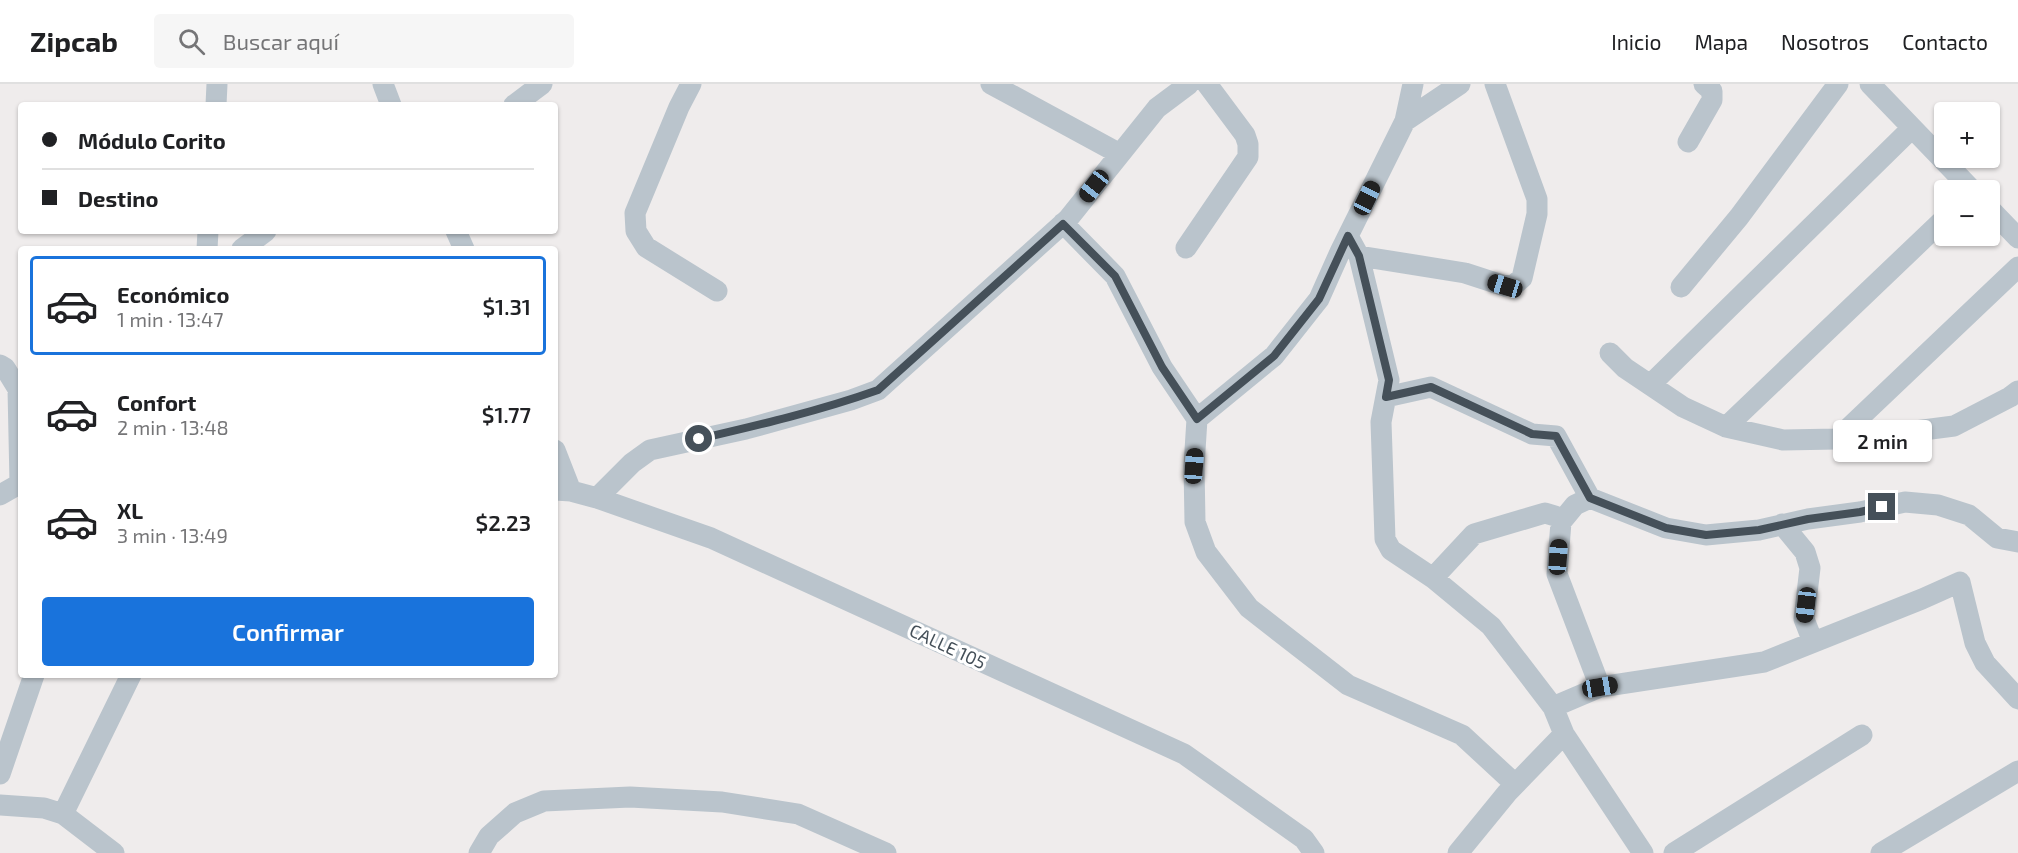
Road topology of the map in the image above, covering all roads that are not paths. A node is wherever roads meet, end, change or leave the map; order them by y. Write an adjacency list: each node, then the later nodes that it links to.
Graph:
1 (217, 84): 15 (street)
2 (383, 84): 16 (street)
3 (542, 84): 17 (street)
4 (691, 84): 34 (street)
5 (991, 84): 14 (street)
6 (1189, 84): 21 (street)
7 (1207, 84): 30 (street)
8 (1413, 84): 18 (street)
9 (1460, 84): 18 (street)
10 (1495, 84): 31 (street)
11 (1704, 84): 20 (street)
12 (1838, 84): 33 (street)
13 (1870, 84): 19 (street)
14 (1013, 90): 21 (street)
15 (216, 102)
16 (390, 102)
17 (518, 102)
18 (1405, 121): 27 (street)
19 (1912, 128): 22 (street); 37 (street)
20 (1688, 142)
21 (1120, 154): 24 (street)
22 (1962, 180)
23 (2000, 219): 28 (street)
24 (1063, 224): 41 (street); 48 (street)
25 (1934, 229): 42 (street)
26 (262, 234): 29 (street)
27 (1348, 236): 31 (street); 41 (street)
28 (2018, 238)
29 (246, 246)
30 (1186, 248)
31 (1359, 256): 40 (street)
32 (2018, 267): 43 (street)
33 (1681, 287)
34 (717, 291)
35 (1610, 353): 37 (street)
36 (0, 365): 38 (street)
37 (1650, 385): 42 (street)
38 (18, 389)
39 (2018, 391): 43 (street)
40 (1386, 397): 49 (street); 53 (street)
41 (1197, 419): 64 (street)
42 (1726, 427): 43 (street)
43 (1837, 439)
44 (558, 465): 46 (street)
45 (18, 484): 47 (street)
46 (563, 490): 48 (street, CALLE 105)
47 (0, 495)
48 (597, 498): 70 (street, CALLE 105)
49 (1590, 498): 50 (street); 51 (street)
50 (1561, 522): 53 (street); 57 (street)
51 (1782, 524): 52 (street); 54 (street)
52 (2018, 542)
53 (1433, 578): 59 (street)
54 (1813, 642): 57 (street); 58 (street)
55 (33, 678): 63 (street)
56 (130, 678): 66 (street)
57 (1600, 687): 59 (street)
58 (2018, 699)
59 (1553, 707): 60 (street)
60 (1564, 734): 64 (street); 72 (street)
61 (1862, 735): 73 (street)
62 (2018, 771): 74 (street)
63 (0, 774)
64 (1515, 784): 71 (street)
65 (1, 810): 66 (street)
66 (63, 814): 67 (street)
67 (102, 849)
68 (479, 853): 69 (street)
69 (886, 853)
70 (1314, 853)
71 (1458, 853)
72 (1643, 853)
73 (1674, 853)
74 (1881, 853)

